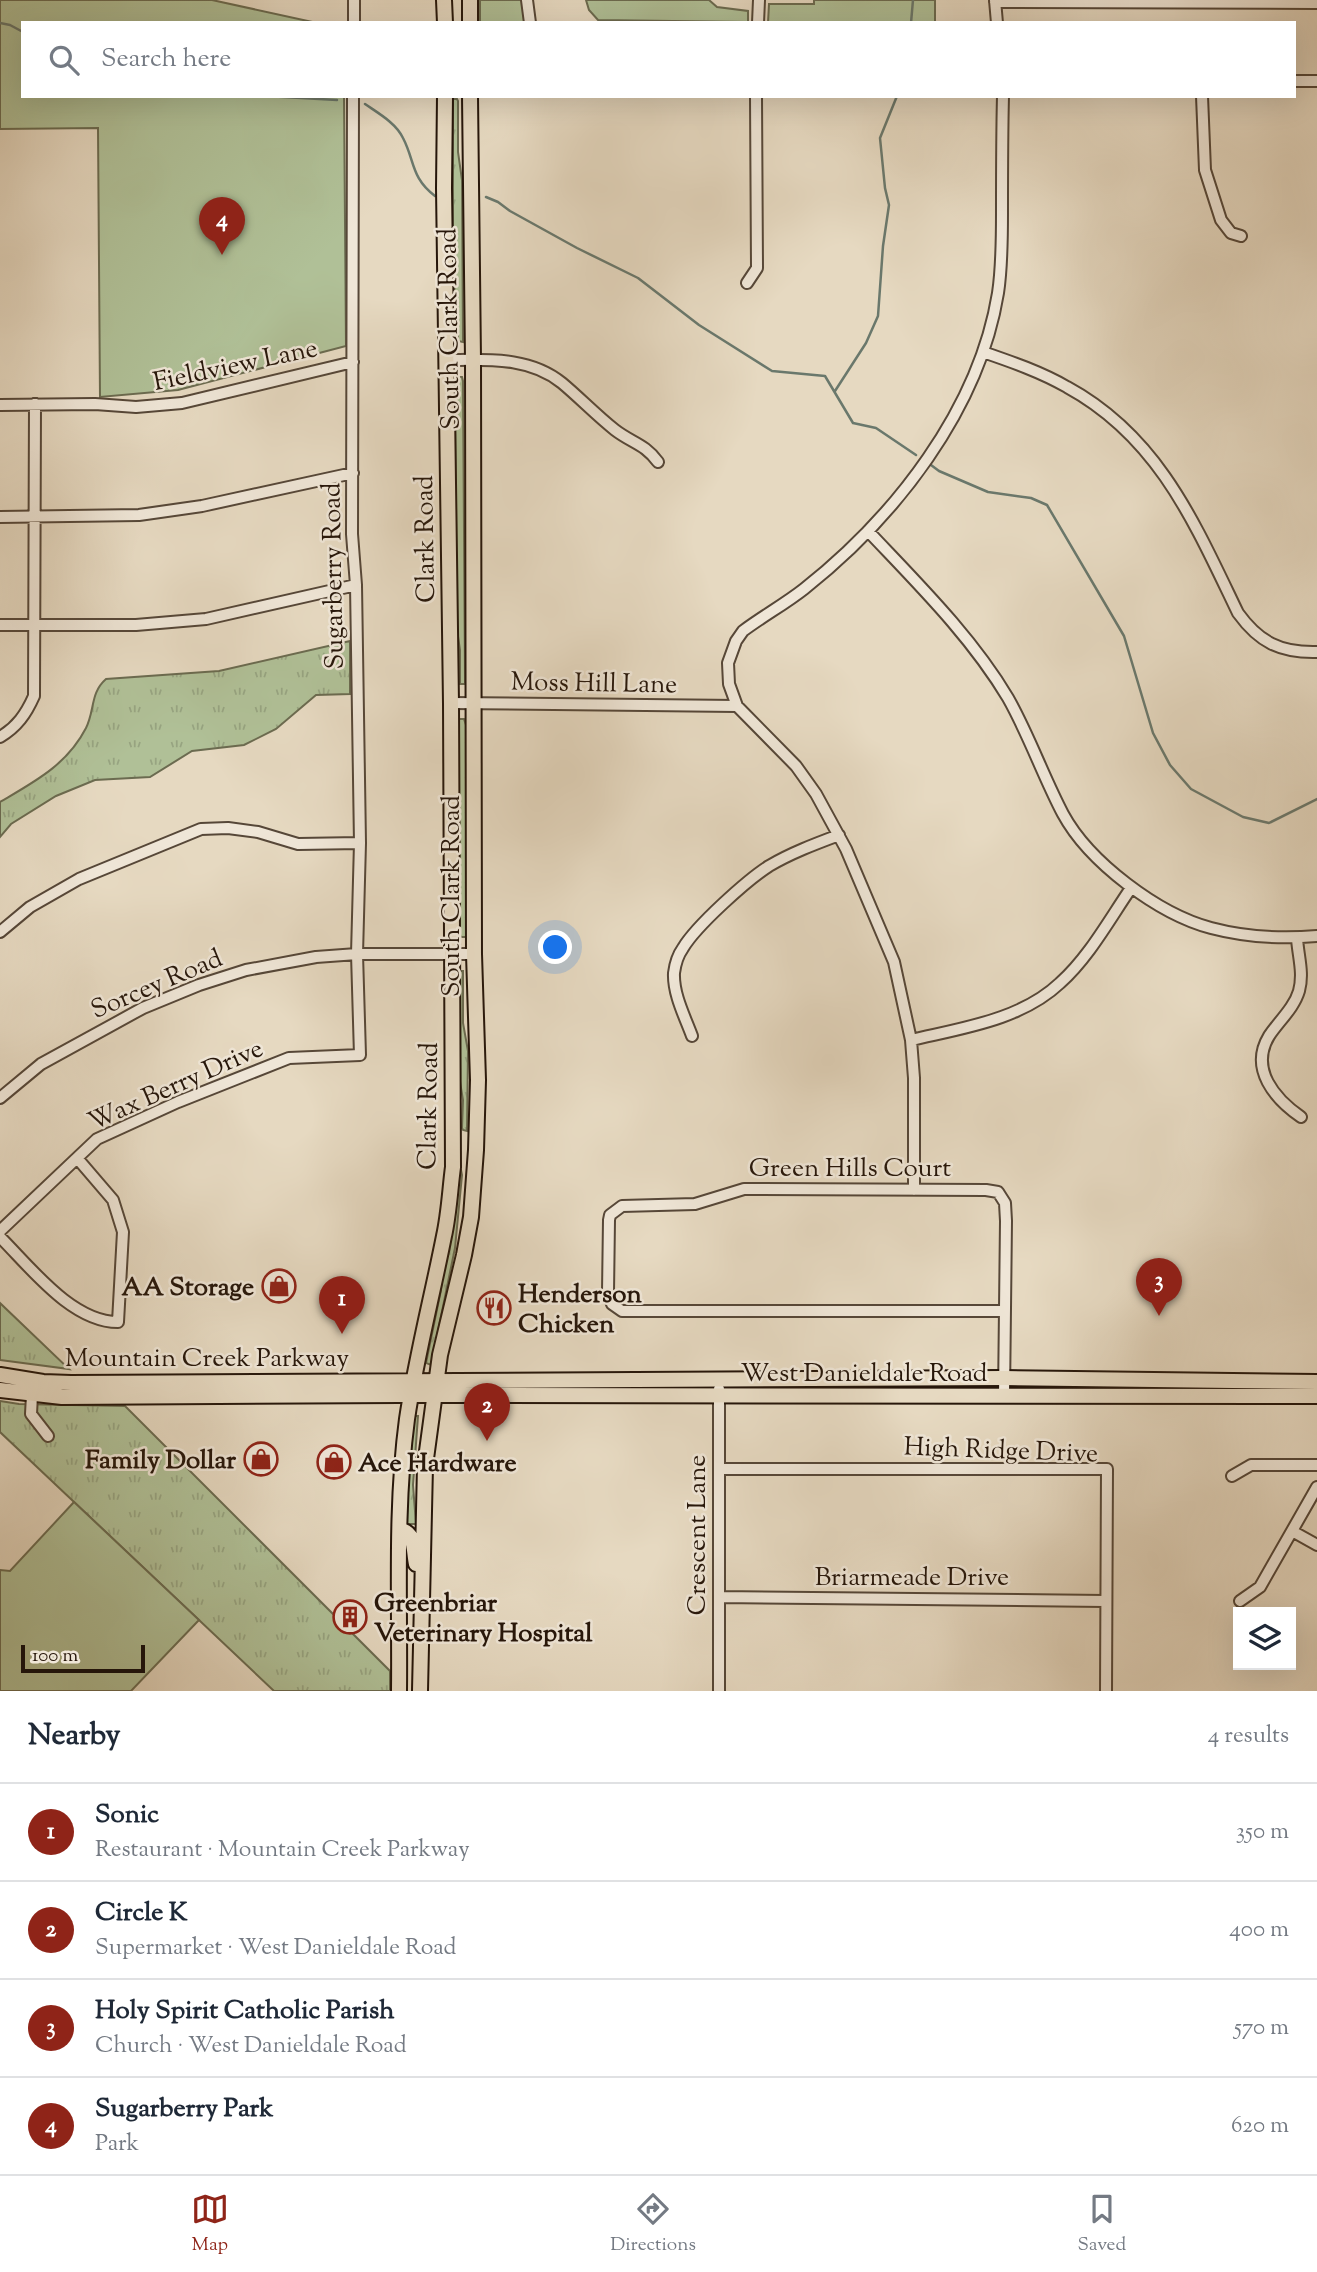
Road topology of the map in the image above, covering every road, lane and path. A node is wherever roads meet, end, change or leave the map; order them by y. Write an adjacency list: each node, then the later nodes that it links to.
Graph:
1 (354, 0): 8 (street)
2 (444, 0): 9 (main road)
3 (470, 0): 10 (main road)
4 (527, 0): 11 (street)
5 (759, 0): 12 (street)
6 (995, 1): 7 (street); 13 (street)
7 (1317, 3)
8 (354, 21)
9 (445, 21)
10 (470, 21)
11 (530, 21)
12 (758, 21)
13 (997, 21)
14 (1296, 81): 15 (street)
15 (1317, 81)
16 (353, 98): 27 (street, Sugarberry Road)
17 (445, 98): 25 (main road, Clark Road)
18 (470, 98): 26 (main road, South Clark Road)
19 (756, 98): 23 (street)
20 (1003, 98): 24 (street)
21 (1202, 98): 22 (street)
22 (1241, 236)
23 (747, 283)
24 (984, 352): 34 (street); 38 (street)
25 (446, 360): 26 (street); 39 (main road, Clark Road)
26 (473, 360): 30 (street); 40 (main road, South Clark Road)
27 (353, 362): 28 (street, Fieldview Lane); 31 (street, Sugarberry Road)
28 (35, 404): 29 (street, Fieldview Lane); 33 (street)
29 (0, 405)
30 (658, 462)
31 (353, 473): 33 (street); 35 (street, Sugarberry Road)
32 (0, 517): 33 (street)
33 (35, 517): 37 (street)
34 (868, 531): 41 (street); 45 (street)
35 (356, 585): 37 (street); 44 (street, Sugarberry Road)
36 (0, 625): 37 (street)
37 (34, 625): 42 (street)
38 (1317, 652)
39 (451, 704): 40 (street, Moss Hill Lane); 51 (main road, Clark Road)
40 (474, 704): 41 (street, Moss Hill Lane); 50 (main road, South Clark Road)
41 (737, 706): 43 (street)
42 (0, 737)
43 (839, 835): 52 (street); 53 (street)
44 (360, 843): 46 (street); 49 (street, Sugarberry Road)
45 (1131, 888): 48 (street); 53 (street)
46 (0, 932)
47 (1317, 936): 48 (street)
48 (1297, 937): 56 (street)
49 (357, 954): 51 (street, Sorcey Road); 54 (street, Sugarberry Road); 55 (street, Sorcey Road)
50 (474, 954): 51 (street, Sorcey Road); 58 (main road, South Clark Road)
51 (452, 955): 57 (main road, Clark Road)
52 (692, 1036)
53 (911, 1040): 60 (street)
54 (360, 1055): 59 (street, Wax Berry Drive)
55 (0, 1098)
56 (1301, 1117)
57 (453, 1149): 58 (main road); 68 (main road, Clark Road)
58 (476, 1150): 69 (main road, South Clark Road)
59 (77, 1158): 61 (street, Wax Berry Drive); 62 (street)
60 (914, 1189): 63 (street, Green Hills Court); 63 (street, Green Hills Court)
61 (0, 1231)
62 (0, 1237)
63 (1005, 1311): 65 (street, Green Hills Court)
64 (0, 1375): 72 (main road, Mountain Creek Parkway)
65 (1004, 1378): 66 (main road, West Danieldale Road); 67 (main road, West Danieldale Road); 82 (street, Green Hills Court)
66 (719, 1379): 70 (main road, West Danieldale Road); 81 (street, Crescent Lane)
67 (1097, 1379): 73 (main road, West Danieldale Road); 83 (main road)
68 (415, 1380): 69 (main road, West Danieldale Road); 72 (main road, Mountain Creek Parkway); 77 (main road, Clark Road)
69 (436, 1380): 71 (main road, West Danieldale Road); 78 (main road, South Clark Road)
70 (658, 1380): 71 (main road, West Danieldale Road); 80 (main road)
71 (571, 1381): 79 (main road)
72 (192, 1389): 76 (main road, Mountain Creek Parkway); 77 (main road, Mountain Creek Parkway)
73 (1199, 1389): 74 (main road, West Danieldale Road); 83 (main road, West Danieldale Road)
74 (1311, 1389)
75 (0, 1390): 76 (main road, Mountain Creek Parkway)
76 (32, 1395): 84 (street)
77 (412, 1395): 78 (main road, West Danieldale Road); 89 (main road, Clark Road)
78 (433, 1395): 79 (main road, West Danieldale Road); 92 (main road, South Clark Road)
79 (573, 1396): 80 (main road, West Danieldale Road)
80 (659, 1396): 81 (main road, West Danieldale Road)
81 (719, 1396): 82 (main road, West Danieldale Road); 86 (street, Crescent Lane)
82 (1004, 1396): 83 (main road, West Danieldale Road)
83 (1097, 1396)
84 (48, 1436)
85 (1317, 1465): 87 (street)
86 (719, 1469): 93 (street, Crescent Lane); 94 (street, High Ridge Drive)
87 (1233, 1476)
88 (1317, 1487): 90 (street)
89 (400, 1530): 92 (main road); 96 (main road, Clark Road)
90 (1292, 1531): 91 (street); 95 (street)
91 (1317, 1545)
92 (421, 1578): 97 (main road, South Clark Road)
93 (719, 1597): 94 (street, Briarmeade Drive); 100 (street, Crescent Lane)
94 (1105, 1601): 101 (street, High Ridge Drive)
95 (1240, 1601)
96 (400, 1628): 97 (main road); 98 (main road, Clark Road)
97 (421, 1629): 99 (main road, South Clark Road)
98 (399, 1691)
99 (420, 1691)
100 (719, 1691)
101 (1106, 1691)

